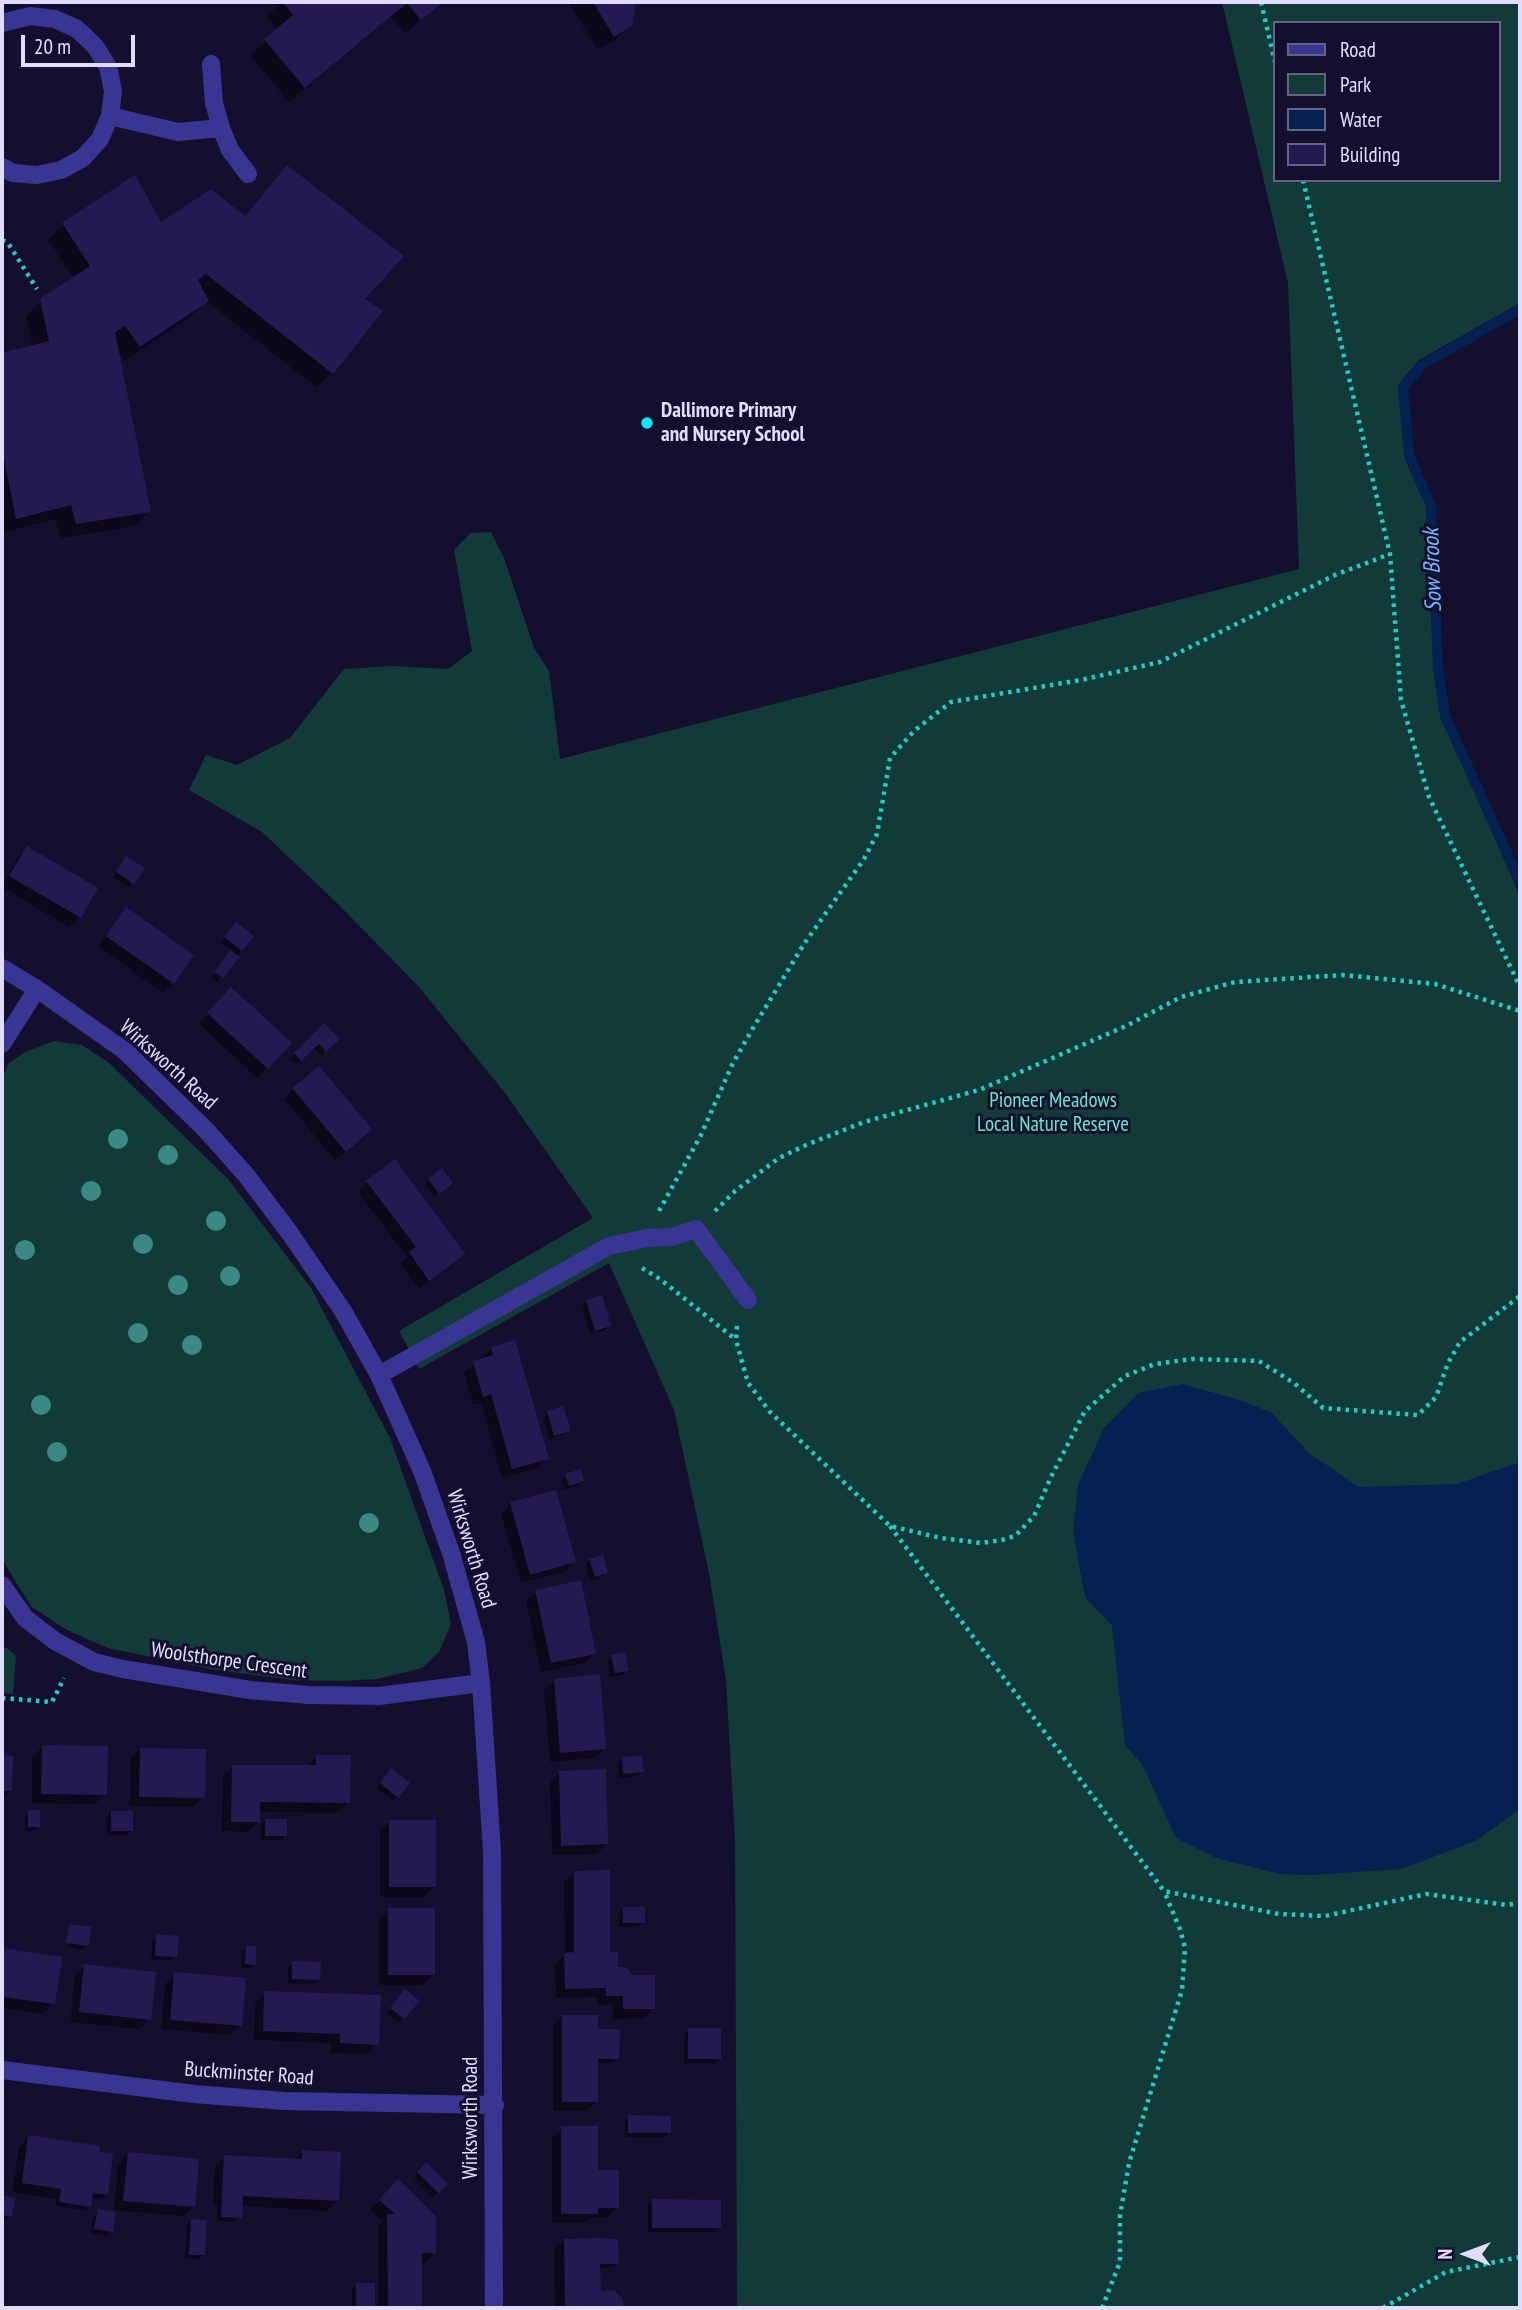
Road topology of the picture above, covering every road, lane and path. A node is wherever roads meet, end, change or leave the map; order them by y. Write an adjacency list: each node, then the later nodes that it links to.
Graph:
1 (1261, 2): 3 (path)
2 (2, 23): 5 (street)
3 (1274, 58)
4 (211, 64): 6 (street)
5 (110, 116): 6 (street); 7 (street)
6 (221, 128): 8 (street)
7 (2, 167)
8 (248, 174)
9 (1303, 182): 12 (path)
10 (2, 240): 11 (path)
11 (37, 289)
12 (1390, 554): 14 (path); 19 (path)
13 (2, 968): 15 (street, Wirksworth Road)
14 (1520, 987)
15 (37, 989): 17 (street); 24 (street, Wirksworth Road)
16 (1520, 1011): 18 (path)
17 (2, 1044)
18 (696, 1229): 19 (street); 22 (street)
19 (647, 1238): 20 (street)
20 (609, 1246): 23 (path); 24 (street)
21 (1520, 1296): 25 (path)
22 (748, 1300): 23 (path)
23 (736, 1340): 25 (path)
24 (379, 1375): 28 (street, Wirksworth Road)
25 (890, 1526): 30 (path)
26 (2, 1586): 27 (street, Woolsthorpe Crescent)
27 (74, 1651): 28 (street, Woolsthorpe Crescent); 29 (path)
28 (481, 1684): 33 (street, Wirksworth Road)
29 (2, 1698)
30 (1164, 1891): 31 (path); 36 (path)
31 (1520, 1903)
32 (2, 2070): 33 (street, Buckminster Road)
33 (495, 2105): 35 (street, Wirksworth Road)
34 (1520, 2258): 37 (path)
35 (494, 2308)
36 (1102, 2308)
37 (1383, 2308)

